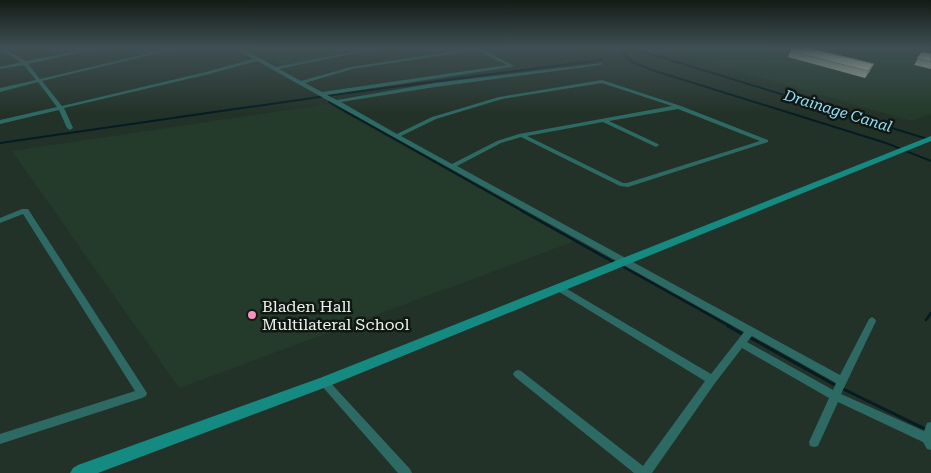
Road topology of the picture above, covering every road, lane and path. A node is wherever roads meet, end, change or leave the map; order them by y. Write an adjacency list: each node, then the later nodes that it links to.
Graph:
1 (30, 70): 8 (street)
2 (84, 70): 8 (street)
3 (213, 70): 14 (street)
4 (278, 70): 9 (street)
5 (344, 70): 9 (street)
6 (484, 70): 11 (street)
7 (552, 70): 12 (street)
8 (38, 81): 10 (street); 14 (street)
9 (300, 83): 11 (street)
10 (0, 90)
11 (322, 94): 12 (street)
12 (339, 101): 19 (street)
13 (680, 107): 15 (street); 18 (street); 19 (street)
14 (61, 108): 16 (street); 17 (street)
15 (605, 121): 18 (street); 21 (street)
16 (0, 122)
17 (70, 128)
18 (521, 135): 22 (street)
19 (397, 136): 22 (street)
20 (931, 138): 24 (main road)
21 (656, 145)
22 (453, 166): 24 (street)
23 (0, 221): 35 (street)
24 (628, 261): 25 (main road); 27 (street)
25 (559, 288): 30 (street); 32 (main road)
26 (872, 321): 31 (street)
27 (751, 330): 28 (street); 31 (street)
28 (741, 344): 30 (street); 33 (street)
29 (518, 374): 40 (street)
30 (712, 380): 40 (street)
31 (842, 380): 33 (street)
32 (324, 382): 38 (main road); 39 (street)
33 (834, 396): 36 (street); 37 (street)
34 (931, 427): 37 (street)
35 (0, 439)
36 (814, 442)
37 (929, 442)
38 (78, 473)
39 (406, 473)
40 (644, 473)

